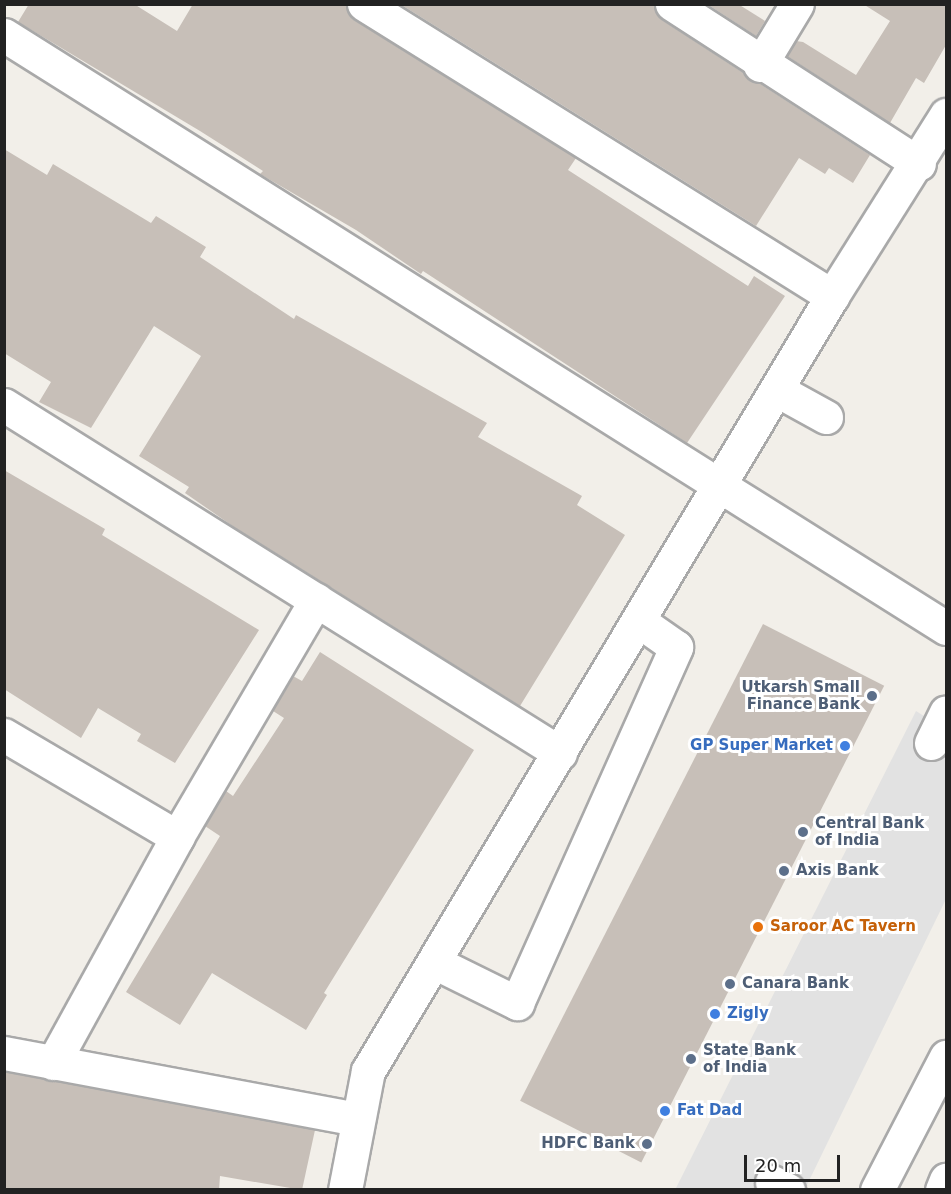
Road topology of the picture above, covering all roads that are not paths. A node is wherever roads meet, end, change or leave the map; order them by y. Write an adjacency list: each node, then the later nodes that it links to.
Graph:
1 (364, 4): 8 (street)
2 (672, 4): 5 (street)
3 (797, 4): 5 (street)
4 (4, 35): 12 (street)
5 (760, 65): 7 (street)
6 (946, 116): 7 (street)
7 (919, 164): 8 (street)
8 (832, 296): 9 (street)
9 (777, 390): 11 (street); 12 (street)
10 (4, 405): 13 (street)
11 (826, 417)
12 (721, 486): 14 (street); 15 (street)
13 (316, 600): 19 (street); 20 (street)
14 (639, 621): 19 (street); 21 (street)
15 (946, 628)
16 (946, 712): 18 (street)
17 (4, 735): 20 (street)
18 (931, 743)
19 (560, 753): 21 (street)
20 (177, 837): 24 (street)
21 (434, 962): 25 (street)
22 (4, 1053): 24 (street)
23 (946, 1057): 28 (street)
24 (53, 1063): 25 (street)
25 (357, 1119): 27 (street)
26 (946, 1180): 29 (street)
27 (345, 1190)
28 (877, 1190)
29 (942, 1190)

